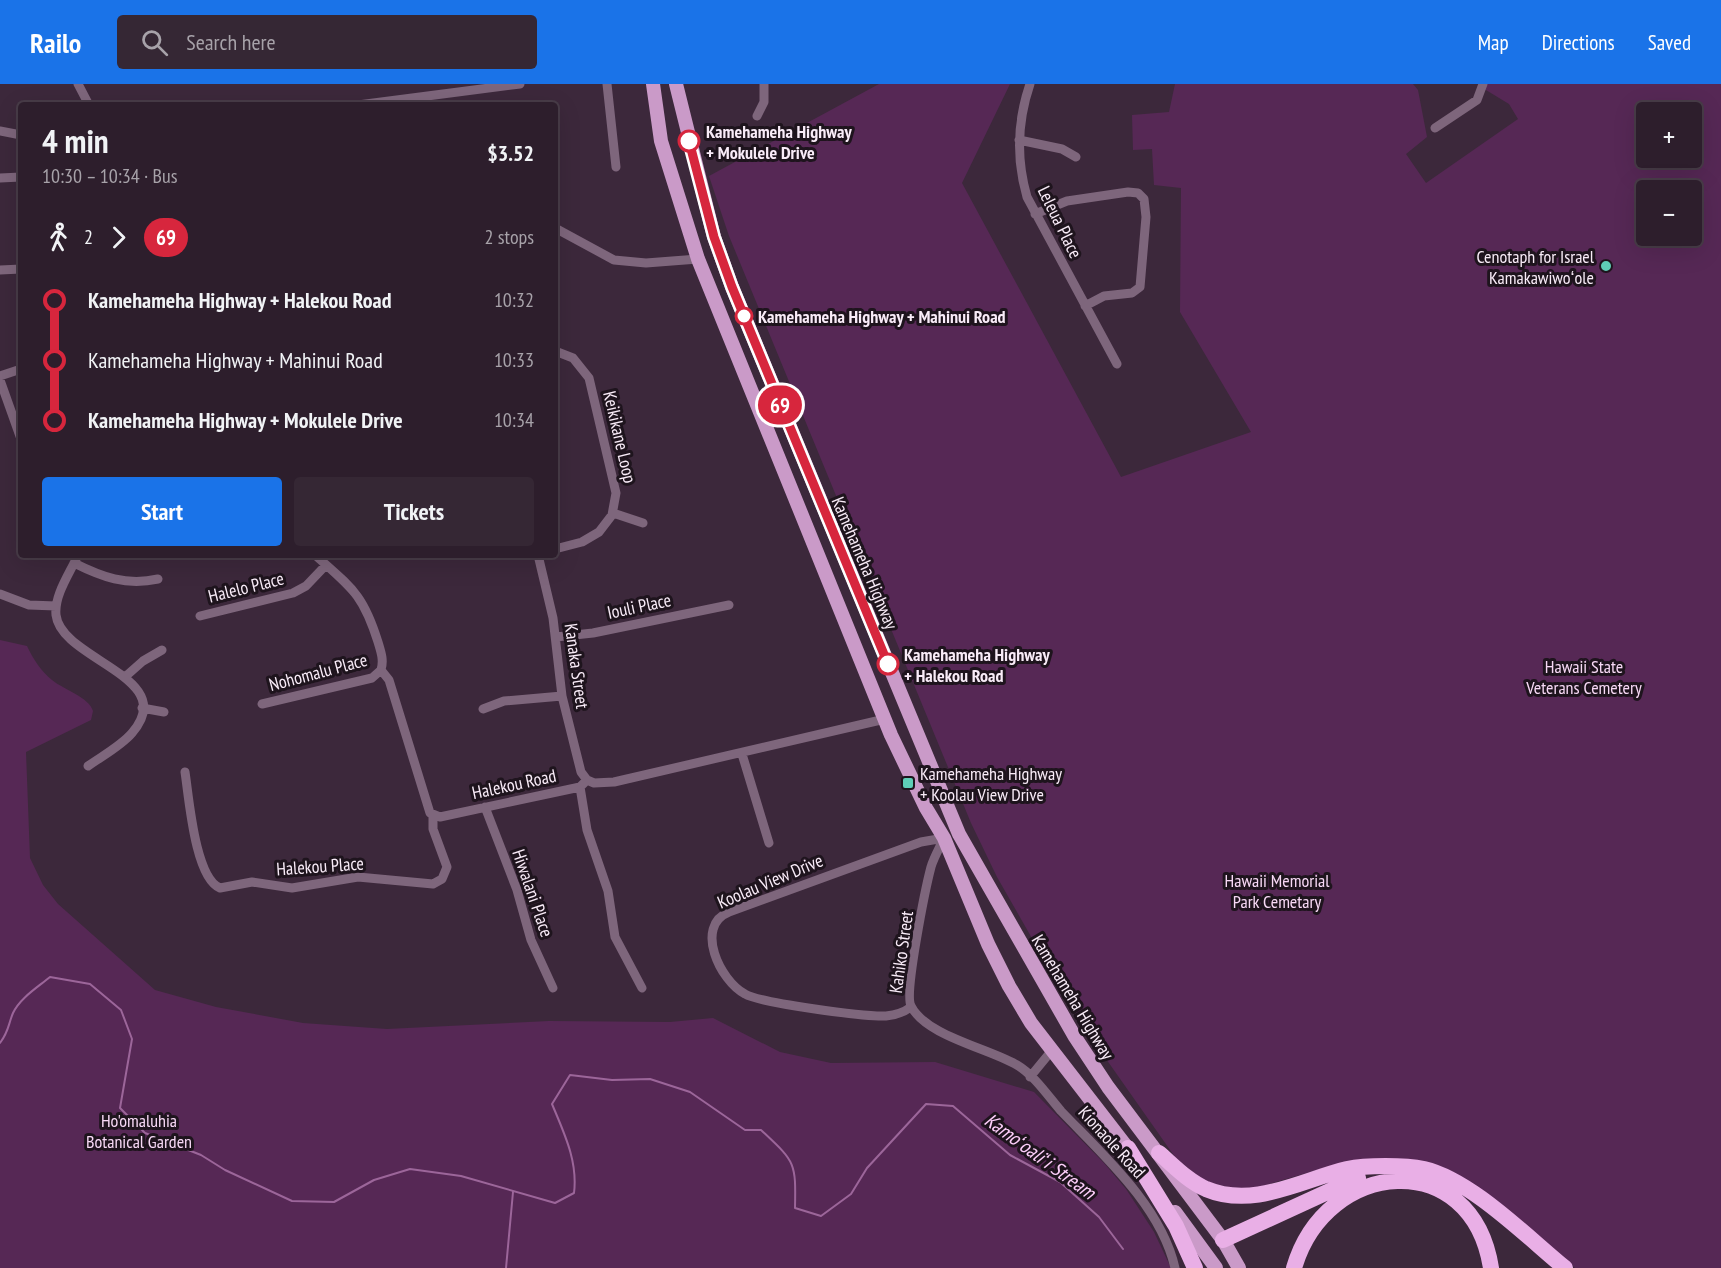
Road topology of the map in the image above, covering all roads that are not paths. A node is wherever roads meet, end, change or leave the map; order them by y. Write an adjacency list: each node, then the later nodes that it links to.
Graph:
1 (78, 84): 9 (street)
2 (520, 84): 10 (street)
3 (607, 84): 17 (street)
4 (653, 84): 23 (main road)
5 (676, 84): 22 (main road, Kamehameha Highway)
6 (764, 84): 11 (street)
7 (1030, 84): 15 (street, Leleua Place)
8 (1483, 84): 12 (street)
9 (87, 102)
10 (381, 102)
11 (757, 116)
12 (1435, 128)
13 (0, 131): 14 (street)
14 (18, 134)
15 (1019, 140): 16 (street); 20 (street, Leleua Place)
16 (1076, 158)
17 (616, 168)
18 (18, 177): 19 (street)
19 (0, 178)
20 (1035, 214): 26 (street, Leleua Place); 26 (street)
21 (558, 230): 23 (street)
22 (722, 257): 23 (main road); 37 (main road, Kamehameha Highway)
23 (698, 259): 40 (main road)
24 (18, 269): 25 (street)
25 (0, 270)
26 (1085, 306): 28 (street, Leleua Place)
27 (558, 352): 32 (street, Keikikane Loop)
28 (1117, 364)
29 (18, 370): 30 (street)
30 (0, 378): 31 (street)
31 (18, 430)
32 (613, 513): 33 (street); 34 (street)
33 (643, 523)
34 (558, 548)
35 (318, 558): 39 (street)
36 (539, 558): 46 (street, Kanaka Street)
37 (844, 558): 40 (main road); 54 (main road, Kamehameha Highway)
38 (76, 559): 41 (street); 44 (street)
39 (326, 565): 45 (street, Halelo Place); 48 (street)
40 (823, 567): 56 (main road)
41 (158, 579)
42 (0, 594): 44 (street)
43 (729, 605): 46 (street, Iouli Place)
44 (56, 606): 49 (street)
45 (200, 616)
46 (556, 637): 50 (street, Kanaka Street)
47 (162, 650): 49 (street)
48 (381, 670): 51 (street, Nohomalu Place); 62 (street)
49 (126, 676): 52 (street)
50 (562, 696): 53 (street); 60 (street, Kanaka Street)
51 (262, 704)
52 (142, 708): 55 (street); 58 (street)
53 (483, 709)
54 (907, 710): 56 (main road); 63 (main road, Kamehameha Highway)
55 (165, 712)
56 (885, 719): 57 (street, Halekou Road); 64 (main road)
57 (742, 754): 60 (street, Halekou Road); 65 (street)
58 (88, 766)
59 (185, 772): 62 (street, Halekou Place)
60 (583, 784): 61 (street, Halekou Road); 67 (street, Kanaka Street)
61 (485, 807): 62 (street, Halekou Road); 66 (street, Hiwalani Place)
62 (433, 815)
63 (959, 834): 64 (main road); 69 (main road, Kamehameha Highway)
64 (944, 838): 68 (street, Kahiko Street); 68 (street, Koolau View Drive); 70 (main road)
65 (769, 843)
66 (553, 988)
67 (642, 988)
68 (911, 1007): 71 (street, Kahiko Street)
69 (1075, 1037): 70 (main road); 73 (main road, Kamehameha Highway)
70 (1053, 1049): 71 (street); 72 (main road)
71 (1030, 1077): 77 (street, Kionaole Road)
72 (1128, 1148): 76 (highway)
73 (1159, 1153): 74 (highway); 75 (main road, Kamehameha Highway)
74 (1377, 1168): 75 (highway); 81 (highway)
75 (1222, 1240): 76 (main road); 78 (main road, Kamehameha Highway)
76 (1207, 1264)
77 (1175, 1268)
78 (1239, 1268)
79 (1294, 1268): 80 (highway)
80 (1491, 1268)
81 (1565, 1268)

